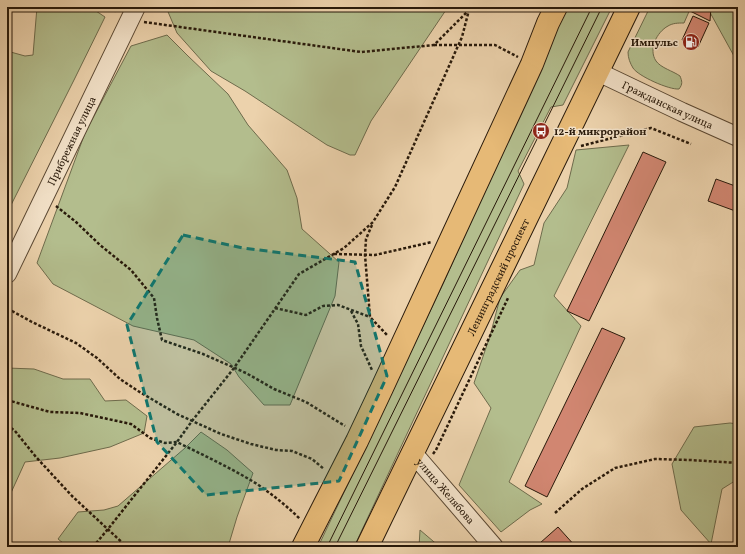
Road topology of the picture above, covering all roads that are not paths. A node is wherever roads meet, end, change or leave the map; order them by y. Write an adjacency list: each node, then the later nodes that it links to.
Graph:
1 (556, 7): 8 (main road)
2 (629, 7): 4 (main road, Ленинградский проспект)
3 (132, 13): 6 (street, Прибрежная улица)
4 (598, 72): 5 (street, Гражданская улица); 7 (main road, Ленинградский проспект)
5 (738, 137)
6 (7, 274)
7 (419, 460): 9 (main road, Ленинградский проспект); 10 (street, улица Желябова)
8 (303, 547)
9 (367, 547)
10 (494, 547)

